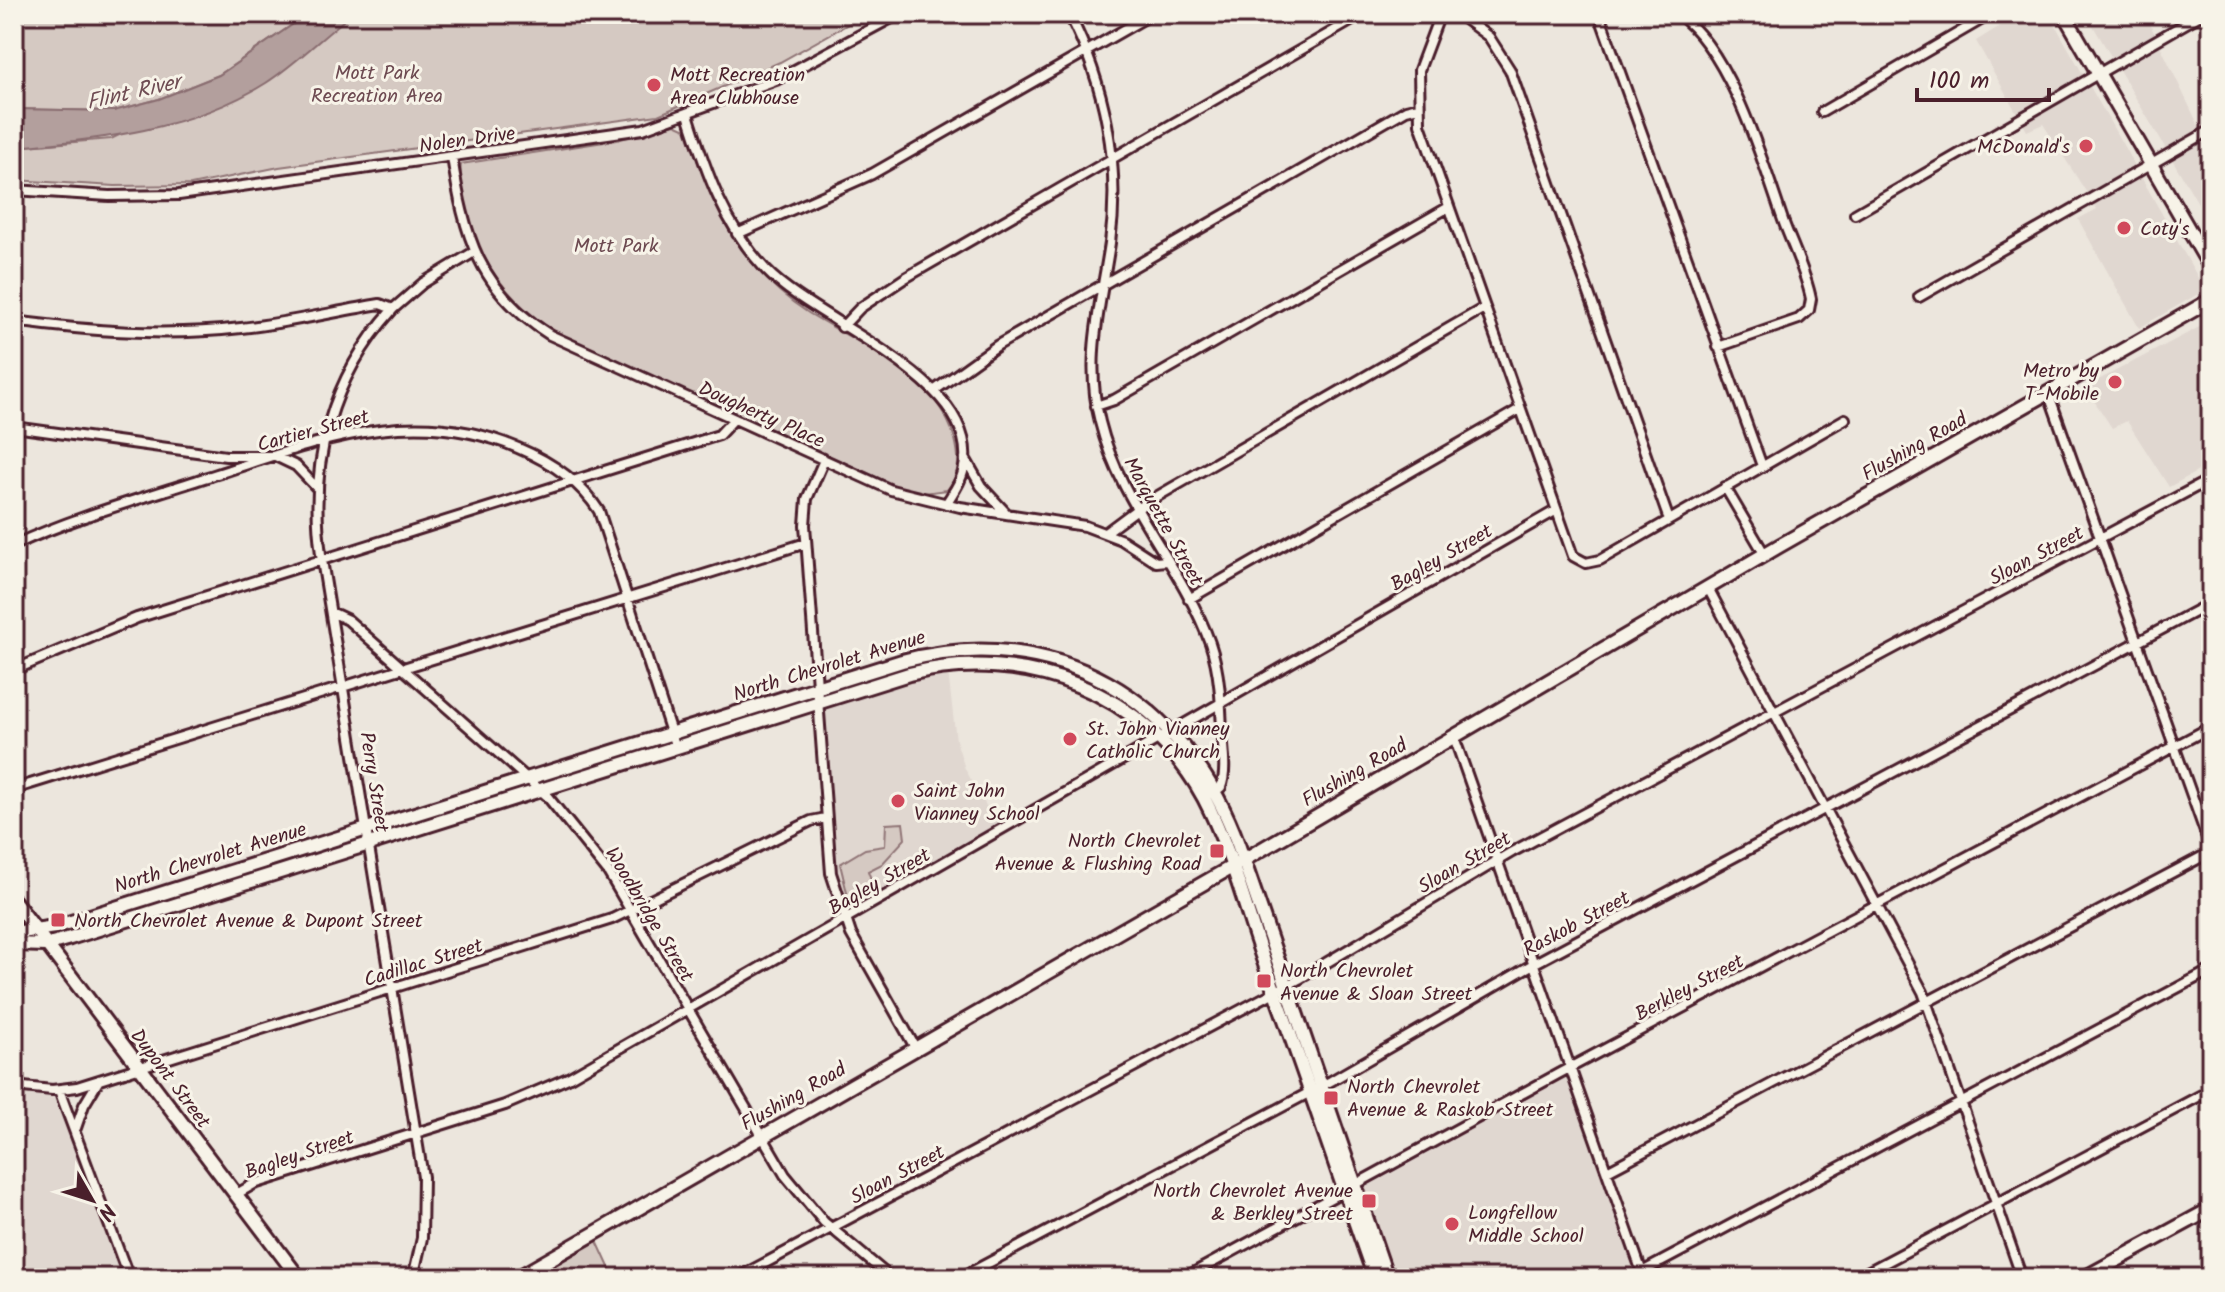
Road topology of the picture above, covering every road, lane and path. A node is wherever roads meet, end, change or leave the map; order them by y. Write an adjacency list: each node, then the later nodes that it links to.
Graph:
1 (899, 14): 16 (street, Nolen Drive)
2 (1069, 14): 12 (street, Marquette Street)
3 (1152, 14): 12 (street)
4 (1363, 14): 19 (street)
5 (1440, 14): 14 (street)
6 (1458, 14): 55 (street)
7 (1678, 14): 34 (street)
8 (1991, 14): 15 (street)
9 (2064, 14): 13 (street)
10 (2202, 14): 13 (street)
11 (1602, 15): 34 (street)
12 (1086, 51): 19 (street, Marquette Street); 24 (street)
13 (2099, 74): 20 (street); 23 (street)
14 (1418, 107): 22 (street); 27 (street)
15 (1822, 112)
16 (688, 114): 18 (street, Nolen Drive); 24 (street)
17 (2211, 130): 20 (street)
18 (452, 157): 21 (street, Nolen Drive); 25 (street, Dougherty Place)
19 (1111, 159): 27 (street, Marquette Street); 33 (street)
20 (2151, 164): 26 (street); 28 (street)
21 (14, 190)
22 (1449, 207): 30 (street); 37 (street)
23 (1855, 214)
24 (737, 234): 33 (street)
25 (474, 252): 31 (street, Perry Street); 39 (street, Dougherty Place)
26 (2211, 268)
27 (1101, 285): 35 (street); 37 (street, Marquette Street)
28 (1919, 297)
29 (2211, 300): 36 (street, Flushing Road)
30 (1484, 308): 38 (street); 52 (street)
31 (393, 309): 32 (street); 42 (street, Perry Street)
32 (14, 321)
33 (842, 327): 35 (street)
34 (1718, 347): 46 (street)
35 (935, 390): 44 (street)
36 (2048, 392): 57 (street); 60 (street, Flushing Road)
37 (1096, 406): 52 (street, Marquette Street)
38 (1520, 409): 53 (street); 65 (street)
39 (734, 419): 45 (street, Dougherty Place); 48 (street)
40 (1845, 419): 46 (street)
41 (14, 427): 43 (street)
42 (323, 441): 43 (street, Cartier Street); 48 (street, Cartier Street); 50 (street, Perry Street)
43 (275, 456): 50 (street); 59 (street, Cartier Street)
44 (965, 458): 51 (street); 54 (street)
45 (824, 460): 51 (street, Dougherty Place); 58 (street)
46 (1762, 466): 49 (street)
47 (2211, 479): 57 (street, Sloan Street)
48 (573, 481): 61 (street); 64 (street, Cartier Street)
49 (1725, 487): 55 (street); 60 (street)
50 (316, 488): 61 (street, Perry Street)
51 (946, 504): 54 (street, Dougherty Place)
52 (1136, 509): 56 (street); 62 (street, Marquette Street)
53 (1555, 511): 55 (street); 75 (street, Bagley Street)
54 (1007, 514): 56 (street, Dougherty Place)
55 (1669, 520)
56 (1105, 533): 62 (street, Dougherty Place)
57 (2102, 538): 68 (street); 77 (street, Sloan Street)
58 (806, 543): 64 (street); 74 (street)
59 (14, 545)
60 (1765, 555): 63 (street, Flushing Road)
61 (322, 560): 67 (street, Perry Street); 72 (street)
62 (1166, 561): 65 (street, Marquette Street)
63 (1708, 588): 77 (street); 81 (street, Flushing Road)
64 (628, 596): 71 (street); 80 (street, Cartier Street)
65 (1189, 599): 75 (street, Marquette Street)
66 (2211, 603): 68 (street, Raskob Street)
67 (331, 612): 71 (street, Woodbridge Street); 73 (street, Perry Street)
68 (2138, 642): 83 (street); 90 (street, Raskob Street)
69 (995, 650): 70 (street); 74 (street, North Chevrolet Avenue); 79 (street, North Chevrolet Avenue)
70 (994, 665): 76 (street, North Chevrolet Avenue); 82 (street, North Chevrolet Avenue)
71 (400, 668): 73 (street); 85 (street, Woodbridge Street)
72 (14, 670)
73 (343, 686): 86 (street); 92 (street, Perry Street)
74 (816, 688): 76 (street); 80 (street, North Chevrolet Avenue)
75 (1221, 702): 79 (street, Bagley Street); 88 (street, Marquette Street)
76 (818, 703): 84 (street, North Chevrolet Avenue); 91 (street)
77 (1775, 712): 90 (street); 96 (street, Sloan Street)
78 (2211, 727): 83 (street, Berkley Street)
79 (1172, 731): 82 (street, Bagley Street); 88 (street, North Chevrolet Avenue)
80 (671, 734): 84 (street, Cartier Street); 85 (street, North Chevrolet Avenue)
81 (1454, 737): 95 (street, Flushing Road); 96 (street)
82 (1159, 738): 89 (street, North Chevrolet Avenue); 103 (street, Bagley Street)
83 (2176, 747): 94 (street); 101 (street, Berkley Street)
84 (676, 748): 87 (street, North Chevrolet Avenue)
85 (528, 779): 87 (street, Woodbridge Street); 92 (street, North Chevrolet Avenue)
86 (14, 789)
87 (541, 790): 93 (street, North Chevrolet Avenue); 102 (street, Woodbridge Street)
88 (1216, 791): 89 (street); 95 (street, North Chevrolet Avenue)
89 (1204, 799): 97 (street, North Chevrolet Avenue)
90 (1825, 809): 101 (street); 108 (street, Raskob Street)
91 (826, 818): 102 (street, Cadillac Street); 103 (street)
92 (366, 829): 93 (street, Perry Street); 98 (street, North Chevrolet Avenue)
93 (369, 844): 99 (street, North Chevrolet Avenue); 110 (street, Perry Street)
94 (2211, 850): 112 (street)
95 (1244, 859): 97 (street, Flushing Road); 111 (street, North Chevrolet Avenue)
96 (1498, 859): 108 (street); 111 (street, Sloan Street)
97 (1231, 867): 111 (street, North Chevrolet Avenue); 114 (street, Flushing Road)
98 (209, 879): 99 (street); 104 (street, North Chevrolet Avenue)
99 (213, 893): 107 (street, North Chevrolet Avenue)
100 (14, 901): 104 (street, Dupont Street)
101 (1877, 905): 112 (street); 115 (street, Berkley Street)
102 (631, 911): 110 (street, Cadillac Street); 113 (street, Woodbridge Street)
103 (845, 919): 113 (street, Bagley Street); 114 (street)
104 (36, 932): 105 (street, North Chevrolet Avenue); 107 (street, Dupont Street)
105 (14, 933)
106 (14, 944): 107 (street, North Chevrolet Avenue)
107 (45, 945): 116 (street, Dupont Street)
108 (1535, 963): 115 (street); 119 (street, Raskob Street)
109 (2211, 970): 122 (street)
110 (392, 988): 116 (street, Cadillac Street); 124 (street, Perry Street)
111 (1281, 989): 119 (street, North Chevrolet Avenue); 131 (street, Sloan Street)
112 (1926, 1002): 122 (street); 126 (street)
113 (688, 1010): 124 (street, Bagley Street); 125 (street, Woodbridge Street)
114 (916, 1049): 125 (street, Flushing Road)
115 (1571, 1067): 126 (street); 127 (street, Berkley Street)
116 (138, 1068): 117 (street, Cadillac Street); 128 (street, Dupont Street)
117 (100, 1079): 120 (street, Cadillac Street); 123 (street)
118 (14, 1086): 120 (street, Cadillac Street)
119 (1316, 1089): 127 (street, North Chevrolet Avenue); 139 (street, Raskob Street)
120 (59, 1090): 123 (street)
121 (2211, 1090): 129 (street)
122 (1962, 1103): 129 (street); 132 (street)
123 (76, 1128): 133 (street)
124 (417, 1133): 128 (street, Bagley Street); 135 (street, Perry Street)
125 (761, 1137): 131 (street, Woodbridge Street); 136 (street, Flushing Road)
126 (1607, 1171): 132 (street)
127 (1350, 1189): 140 (street, Berkley Street); 141 (street, North Chevrolet Avenue); 142 (street, North Chevrolet Avenue)
128 (235, 1195): 134 (street, Dupont Street)
129 (1996, 1203): 143 (street); 144 (street)
130 (2211, 1209): 145 (street)
131 (831, 1228): 137 (street, Sloan Street); 138 (street, Woodbridge Street)
132 (1643, 1275)
133 (129, 1278)
134 (299, 1278)
135 (413, 1278)
136 (517, 1278)
137 (737, 1278)
138 (891, 1278)
139 (960, 1278)
140 (1184, 1278)
141 (1375, 1278)
142 (1387, 1278)
143 (1856, 1278)
144 (2022, 1278)
145 (2084, 1278)

